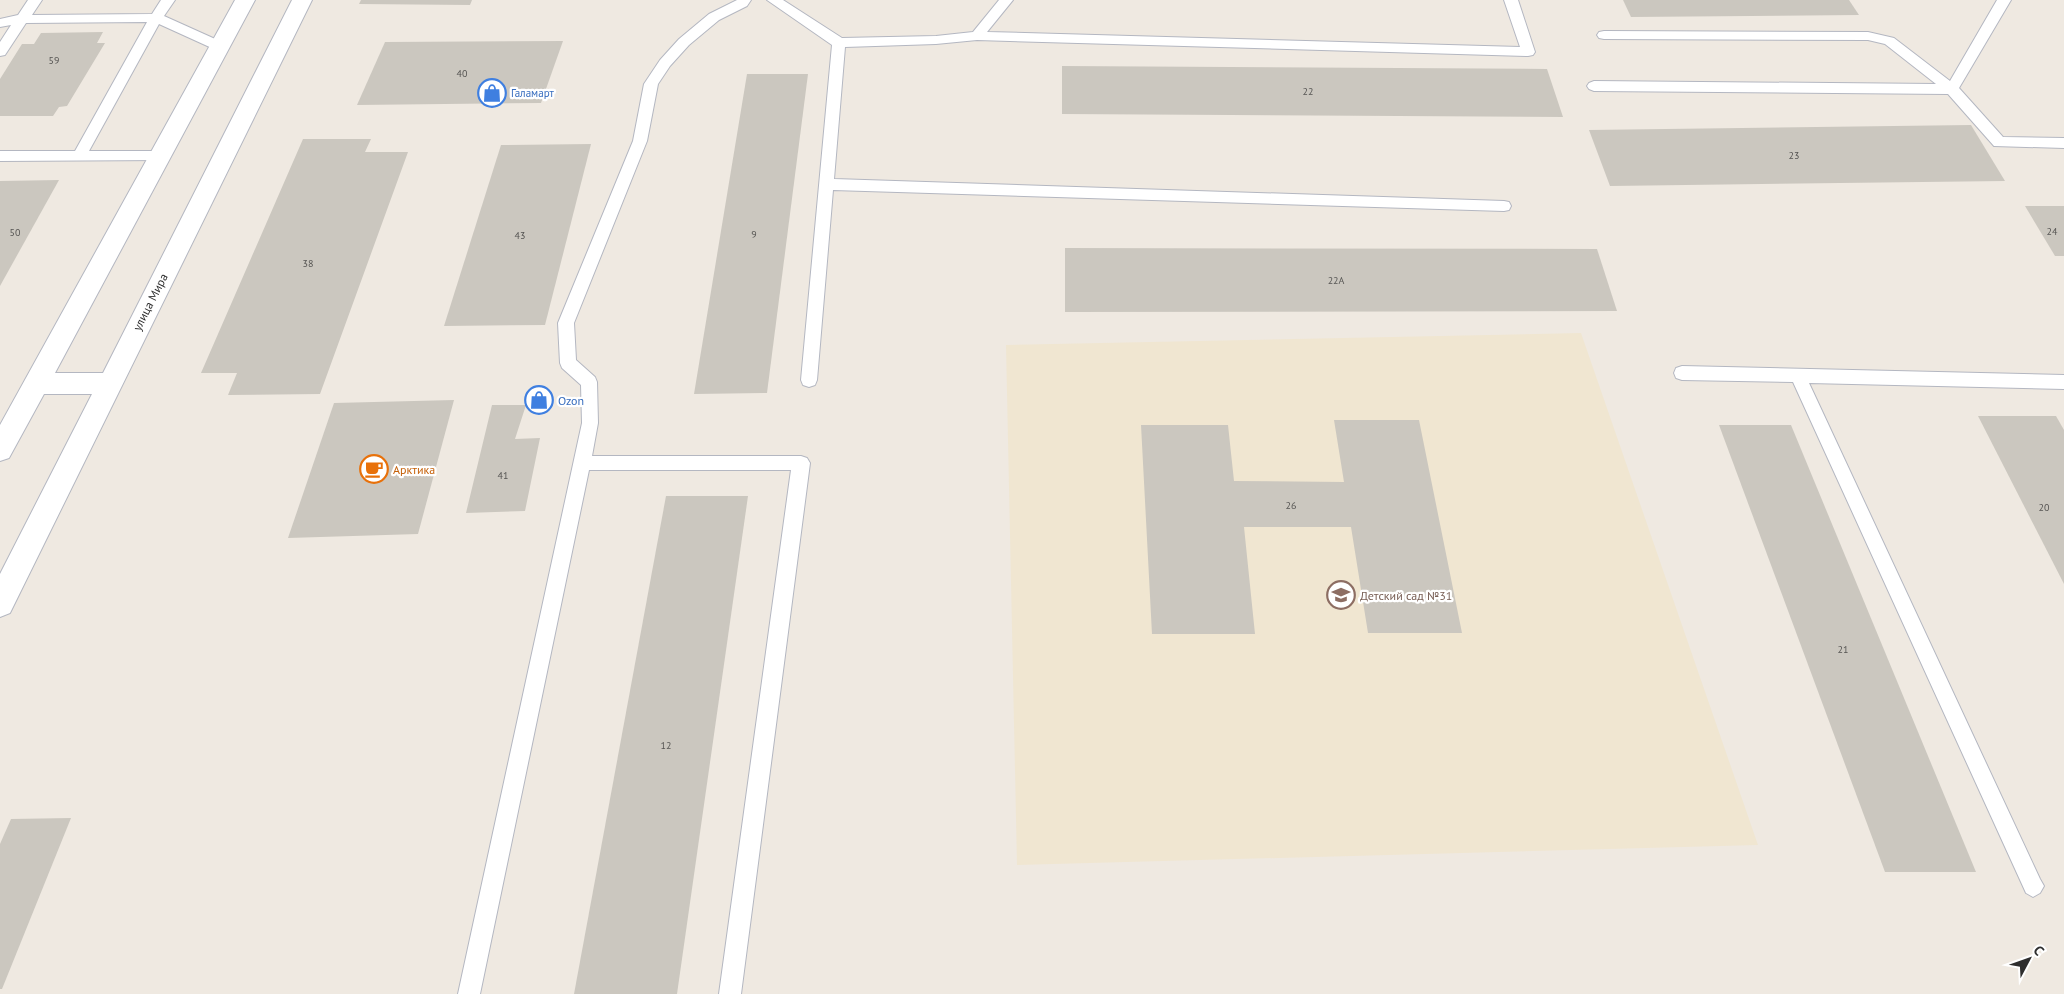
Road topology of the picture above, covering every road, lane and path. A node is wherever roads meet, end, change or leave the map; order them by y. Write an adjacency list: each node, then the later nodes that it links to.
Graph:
1 (35, 0): 11 (lane)
2 (168, 0): 10 (lane)
3 (245, 0): 16 (street)
4 (302, 0): 29 (street, улица Мира)
5 (744, 0): 33 (lane)
6 (774, 0): 15 (lane)
7 (1006, 0): 14 (lane)
8 (1511, 0): 14 (lane)
9 (2004, 0): 19 (lane)
10 (156, 18): 11 (lane); 16 (lane); 22 (lane)
11 (21, 19): 12 (lane); 17 (lane)
12 (0, 22)
13 (1604, 35): 19 (lane)
14 (977, 36): 15 (lane)
15 (839, 43): 24 (lane)
16 (219, 46): 23 (street)
17 (0, 52)
18 (1594, 86): 19 (lane)
19 (1952, 89): 20 (lane)
20 (2064, 143)
21 (0, 156): 22 (lane)
22 (79, 156): 23 (lane)
23 (160, 156): 30 (street)
24 (826, 184): 25 (lane); 28 (lane)
25 (1504, 206)
26 (1682, 373): 27 (lane)
27 (1798, 376): 31 (lane); 35 (lane)
28 (809, 380)
29 (109, 383): 30 (street); 34 (street, улица Мира)
30 (36, 384): 32 (street)
31 (2063, 385)
32 (0, 450)
33 (580, 463): 36 (lane); 37 (lane)
34 (0, 604)
35 (2033, 886)
36 (469, 994)
37 (730, 994)

